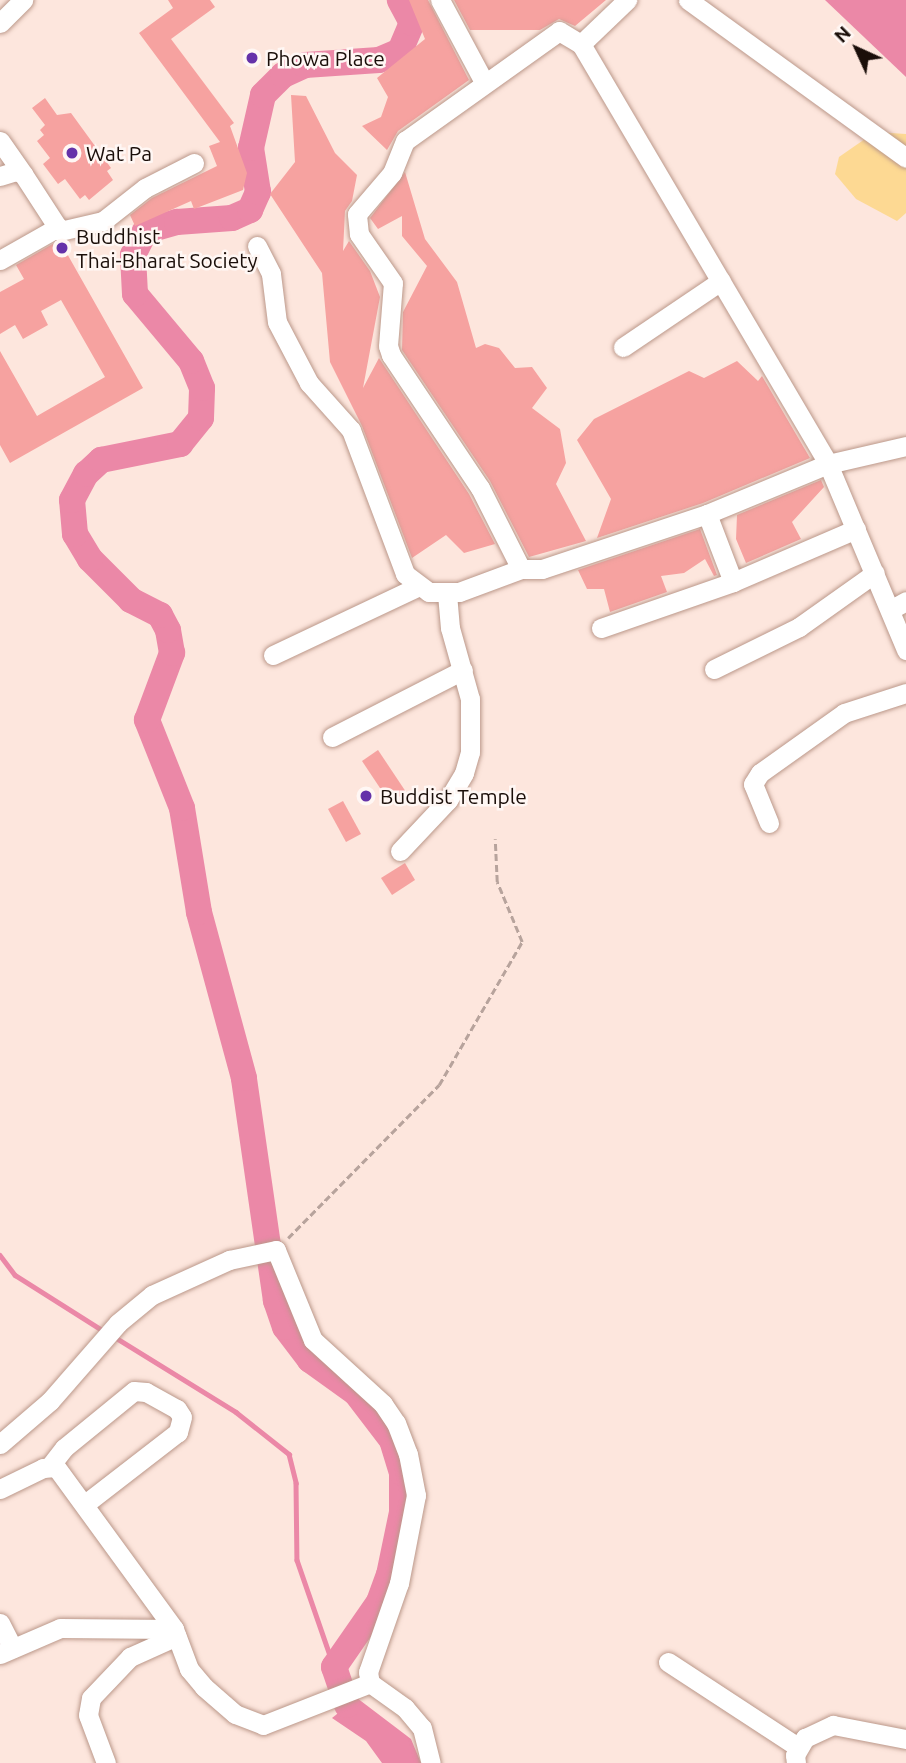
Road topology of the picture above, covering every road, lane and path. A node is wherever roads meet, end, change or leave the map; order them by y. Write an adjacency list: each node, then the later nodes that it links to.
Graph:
1 (23, 0): 5 (street)
2 (440, 0): 7 (street)
3 (627, 0): 6 (street)
4 (688, 0): 9 (street)
5 (0, 23)
6 (581, 44): 7 (street); 16 (street)
7 (484, 82): 22 (street)
8 (0, 141): 11 (street)
9 (906, 158)
10 (194, 163): 13 (street)
11 (23, 174): 12 (street); 13 (street)
12 (0, 176)
13 (58, 227): 15 (street)
14 (257, 246): 25 (street)
15 (0, 260)
16 (721, 281): 17 (street); 19 (street)
17 (622, 347)
18 (906, 446): 19 (street)
19 (828, 464): 20 (street); 21 (street)
20 (707, 514): 22 (street); 24 (street)
21 (856, 529): 23 (street); 24 (street)
22 (521, 569): 26 (street)
23 (875, 573): 27 (street); 31 (street)
24 (733, 582): 28 (street)
25 (417, 587): 26 (street); 30 (street)
26 (447, 592): 32 (street)
27 (898, 605): 29 (street)
28 (601, 628)
29 (906, 650)
30 (273, 654)
31 (714, 669)
32 (463, 670): 34 (street); 37 (street)
33 (906, 693): 35 (street)
34 (332, 737)
35 (769, 823)
36 (495, 839): 38 (path)
37 (400, 851)
38 (276, 1250): 39 (street); 47 (street)
39 (0, 1444)
40 (50, 1466): 41 (street); 42 (street); 42 (street)
41 (0, 1489)
42 (85, 1504): 44 (street)
43 (0, 1623): 45 (street)
44 (175, 1632): 45 (street); 47 (street); 50 (street)
45 (6, 1651)
46 (668, 1662): 49 (street)
47 (370, 1683): 51 (street)
48 (906, 1739): 49 (street)
49 (793, 1757)
50 (106, 1763)
51 (431, 1763)

